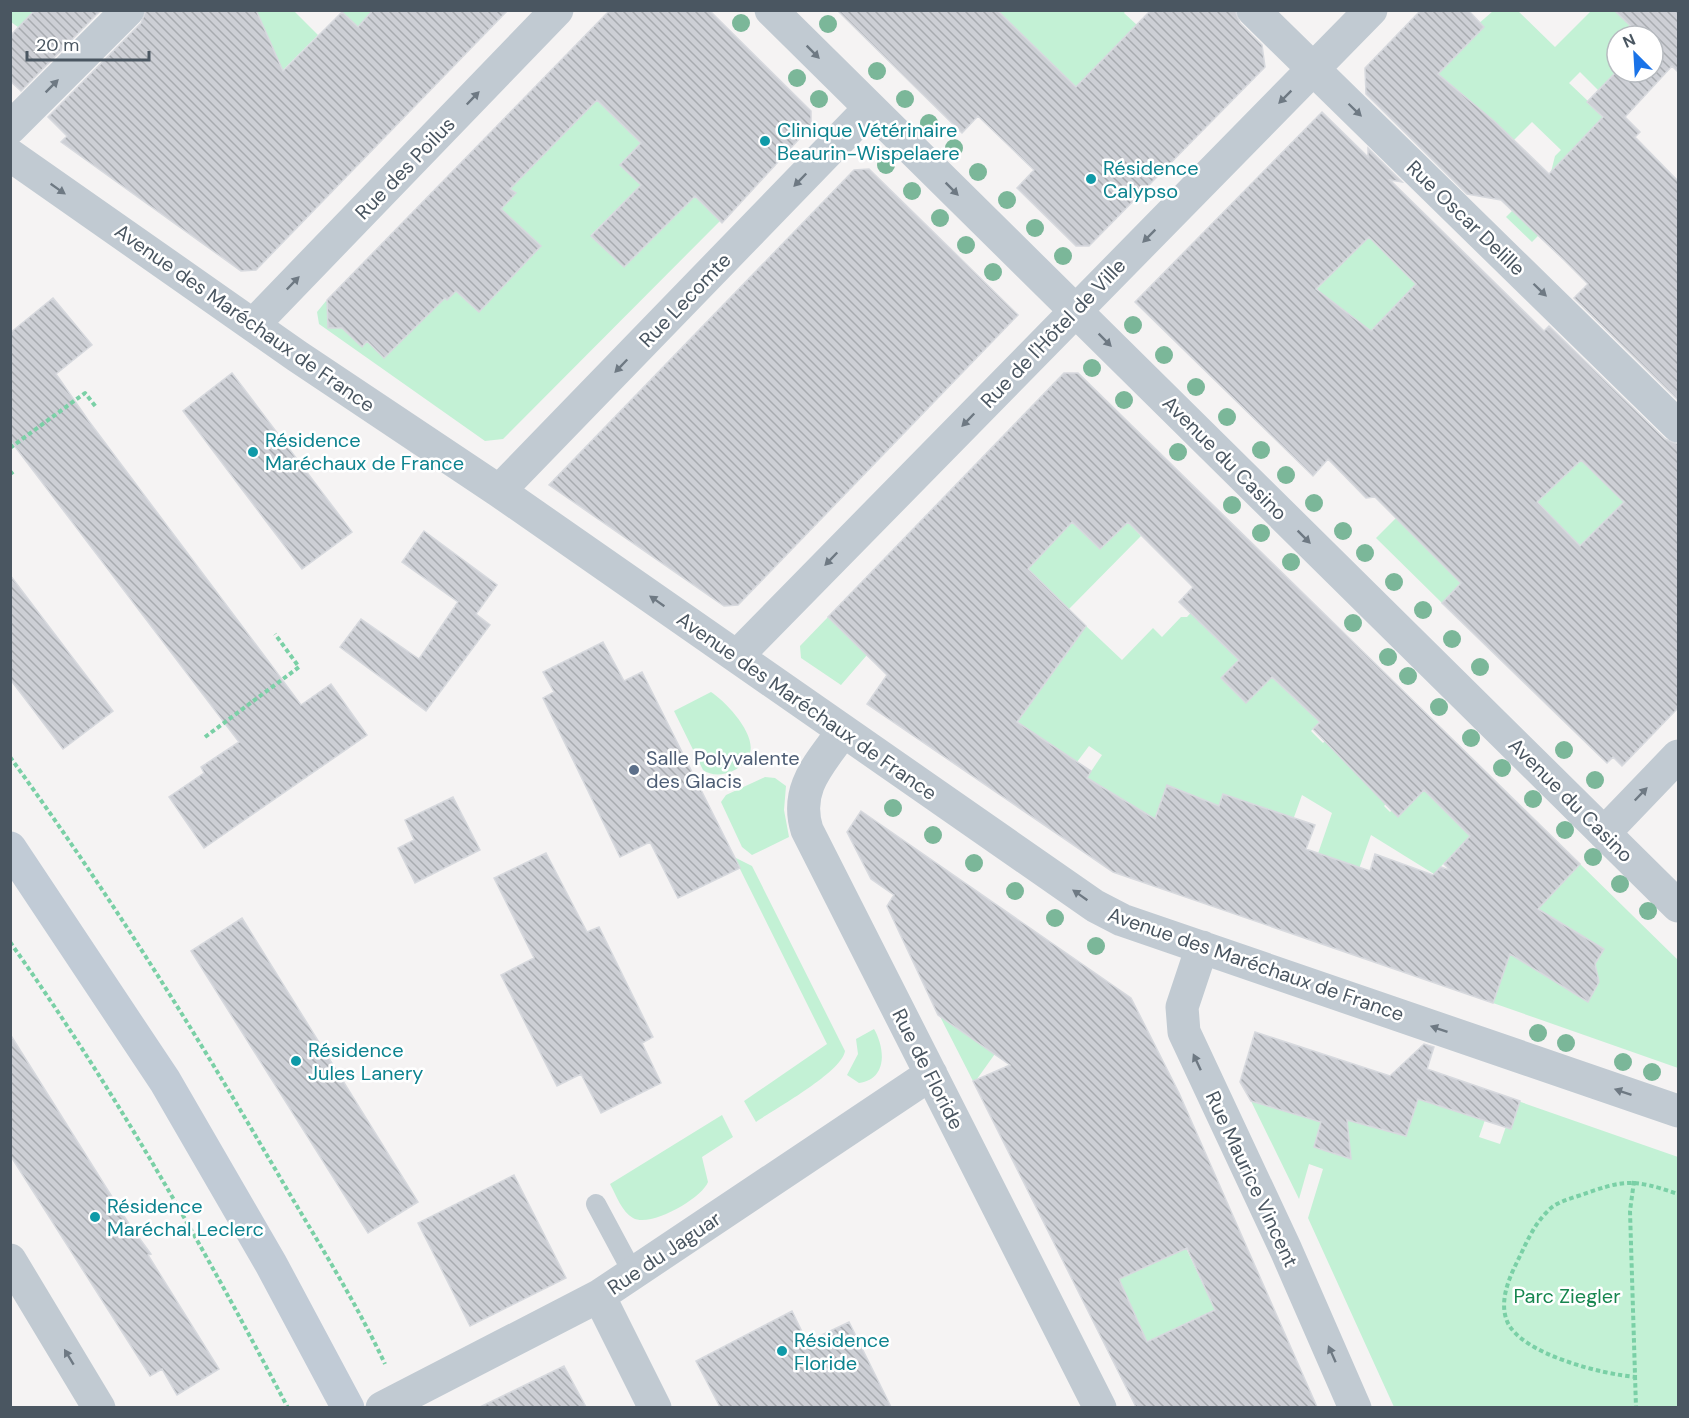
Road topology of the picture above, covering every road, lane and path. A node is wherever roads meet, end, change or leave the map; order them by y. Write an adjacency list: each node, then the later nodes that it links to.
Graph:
1 (128, 10): 8 (street, one-way to 1)
2 (557, 10): 11 (street, Rue des Poilus, one-way to 2)
3 (771, 10): 7 (street, Avenue du Casino, one-way to 7)
4 (1253, 10): 6 (street, Rue Oscar Delille)
5 (1371, 10): 6 (street, Rue de l'Hôtel de Ville)
6 (1313, 69): 10 (street, Rue de l'Hôtel de Ville, one-way to 10); 13 (street, Rue Oscar Delille, one-way to 13)
7 (870, 108): 10 (street, Avenue du Casino, one-way to 10); 17 (street, Rue Lecomte, one-way to 17)
8 (10, 128)
9 (10, 155): 11 (street, Avenue des Maréchaux de France, one-way to 11)
10 (1075, 311): 19 (street, Rue de l'Hôtel de Ville, one-way to 19); 24 (street, Avenue du Casino, one-way to 24)
11 (253, 326): 17 (street, Avenue des Maréchaux de France)
12 (96, 407): 14 (path)
13 (1678, 426)
14 (10, 448)
15 (10, 471): 16 (path)
16 (14, 476)
17 (500, 491): 19 (street, Avenue des Maréchaux de France, one-way to 17)
18 (275, 634): 21 (path)
19 (737, 656): 20 (street, Avenue des Maréchaux de France)
20 (843, 731): 28 (street, Avenue des Maréchaux de France, one-way to 20); 29 (street, Rue de Floride)
21 (205, 737)
22 (1678, 756): 24 (street, one-way to 22)
23 (10, 757): 38 (path)
24 (1604, 833): 26 (street, Avenue du Casino)
25 (10, 848): 41 (street)
26 (1678, 906)
27 (10, 942): 40 (path)
28 (1202, 947): 30 (street, Avenue des Maréchaux de France, one-way to 28); 44 (street, Rue Maurice Vincent, one-way to 28)
29 (931, 1074): 35 (street, Rue du Jaguar); 43 (street, Rue de Floride)
30 (1678, 1111)
31 (1634, 1181): 32 (path); 37 (path); 37 (path)
32 (1678, 1194)
33 (596, 1204): 35 (lane)
34 (10, 1260): 39 (street, one-way to 34)
35 (633, 1273): 36 (street, Rue du Jaguar)
36 (599, 1296): 38 (street, Rue du Jaguar); 42 (street)
37 (1636, 1377): 45 (path)
38 (392, 1402)
39 (99, 1407)
40 (288, 1407)
41 (348, 1407)
42 (655, 1407)
43 (1100, 1407)
44 (1355, 1407)
45 (1636, 1407)

